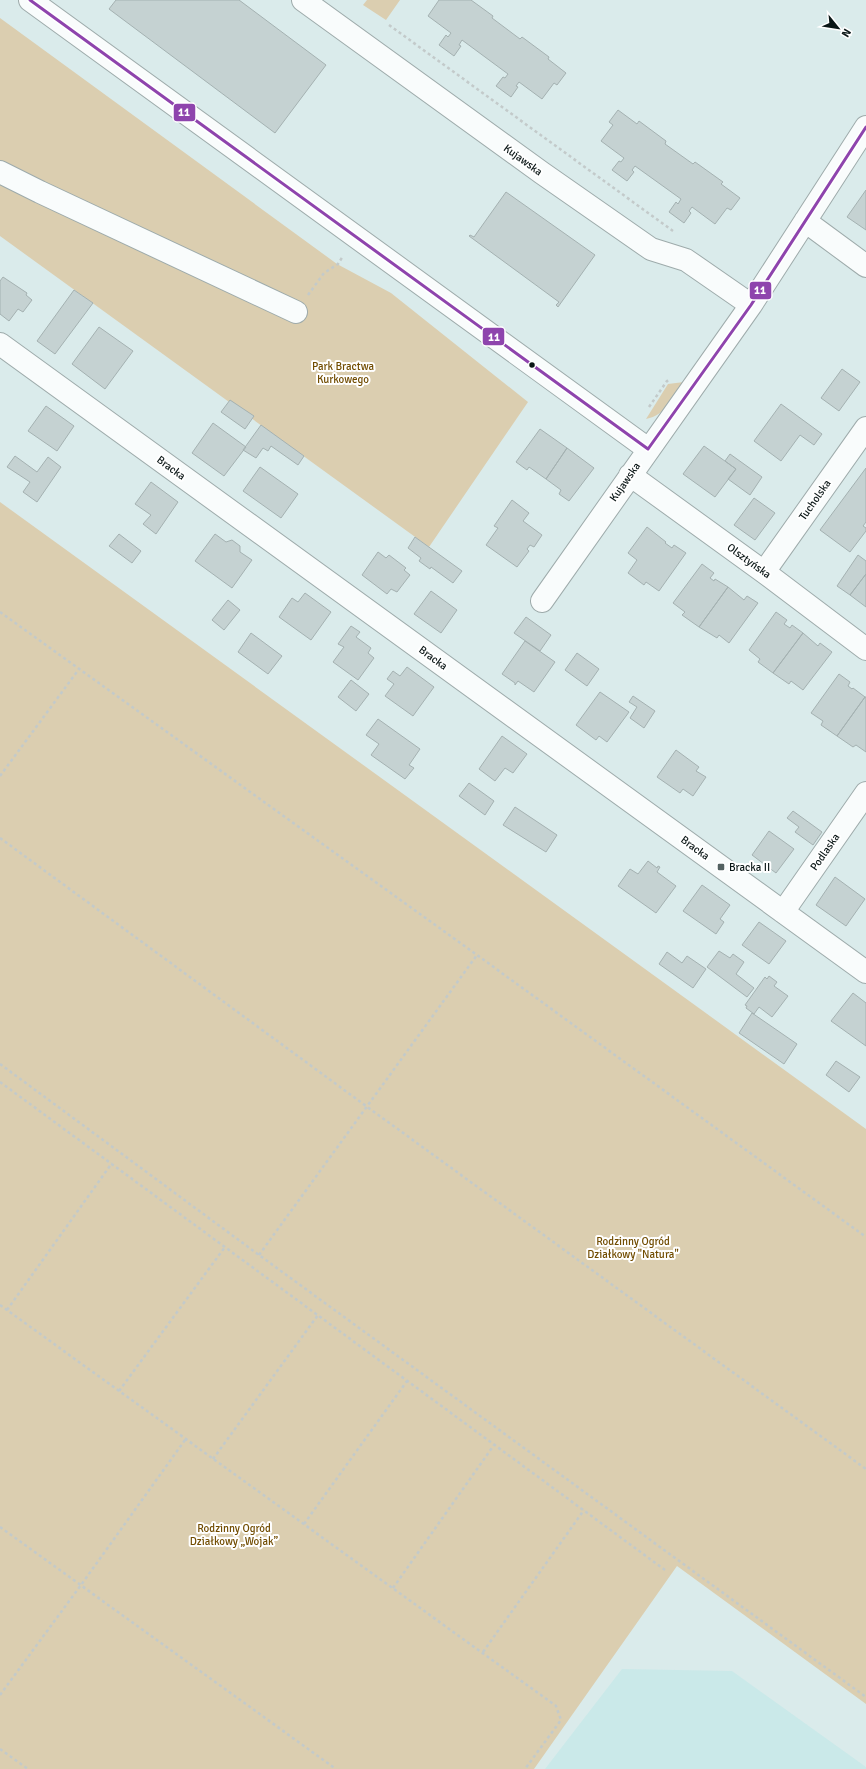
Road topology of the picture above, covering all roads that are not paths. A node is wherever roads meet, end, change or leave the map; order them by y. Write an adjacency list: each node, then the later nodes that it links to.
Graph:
1 (30, 0): 11 (street)
2 (314, 3): 7 (street, Kujawska)
3 (866, 127): 5 (street, Kujawska)
4 (0, 172): 8 (street)
5 (805, 221): 6 (street); 7 (street, Kujawska)
6 (866, 266)
7 (751, 305): 11 (street, Kujawska)
8 (296, 312)
9 (0, 344): 17 (street, Bracka)
10 (866, 428): 13 (street, Tucholska)
11 (648, 449): 12 (street, Kujawska)
12 (630, 475): 13 (street, Olsztyńska); 14 (street, Kujawska)
13 (764, 572): 15 (street, Olsztyńska)
14 (542, 602)
15 (866, 650)
16 (866, 793): 17 (street, Podlaska)
17 (783, 912): 18 (street, Bracka)
18 (866, 972)

